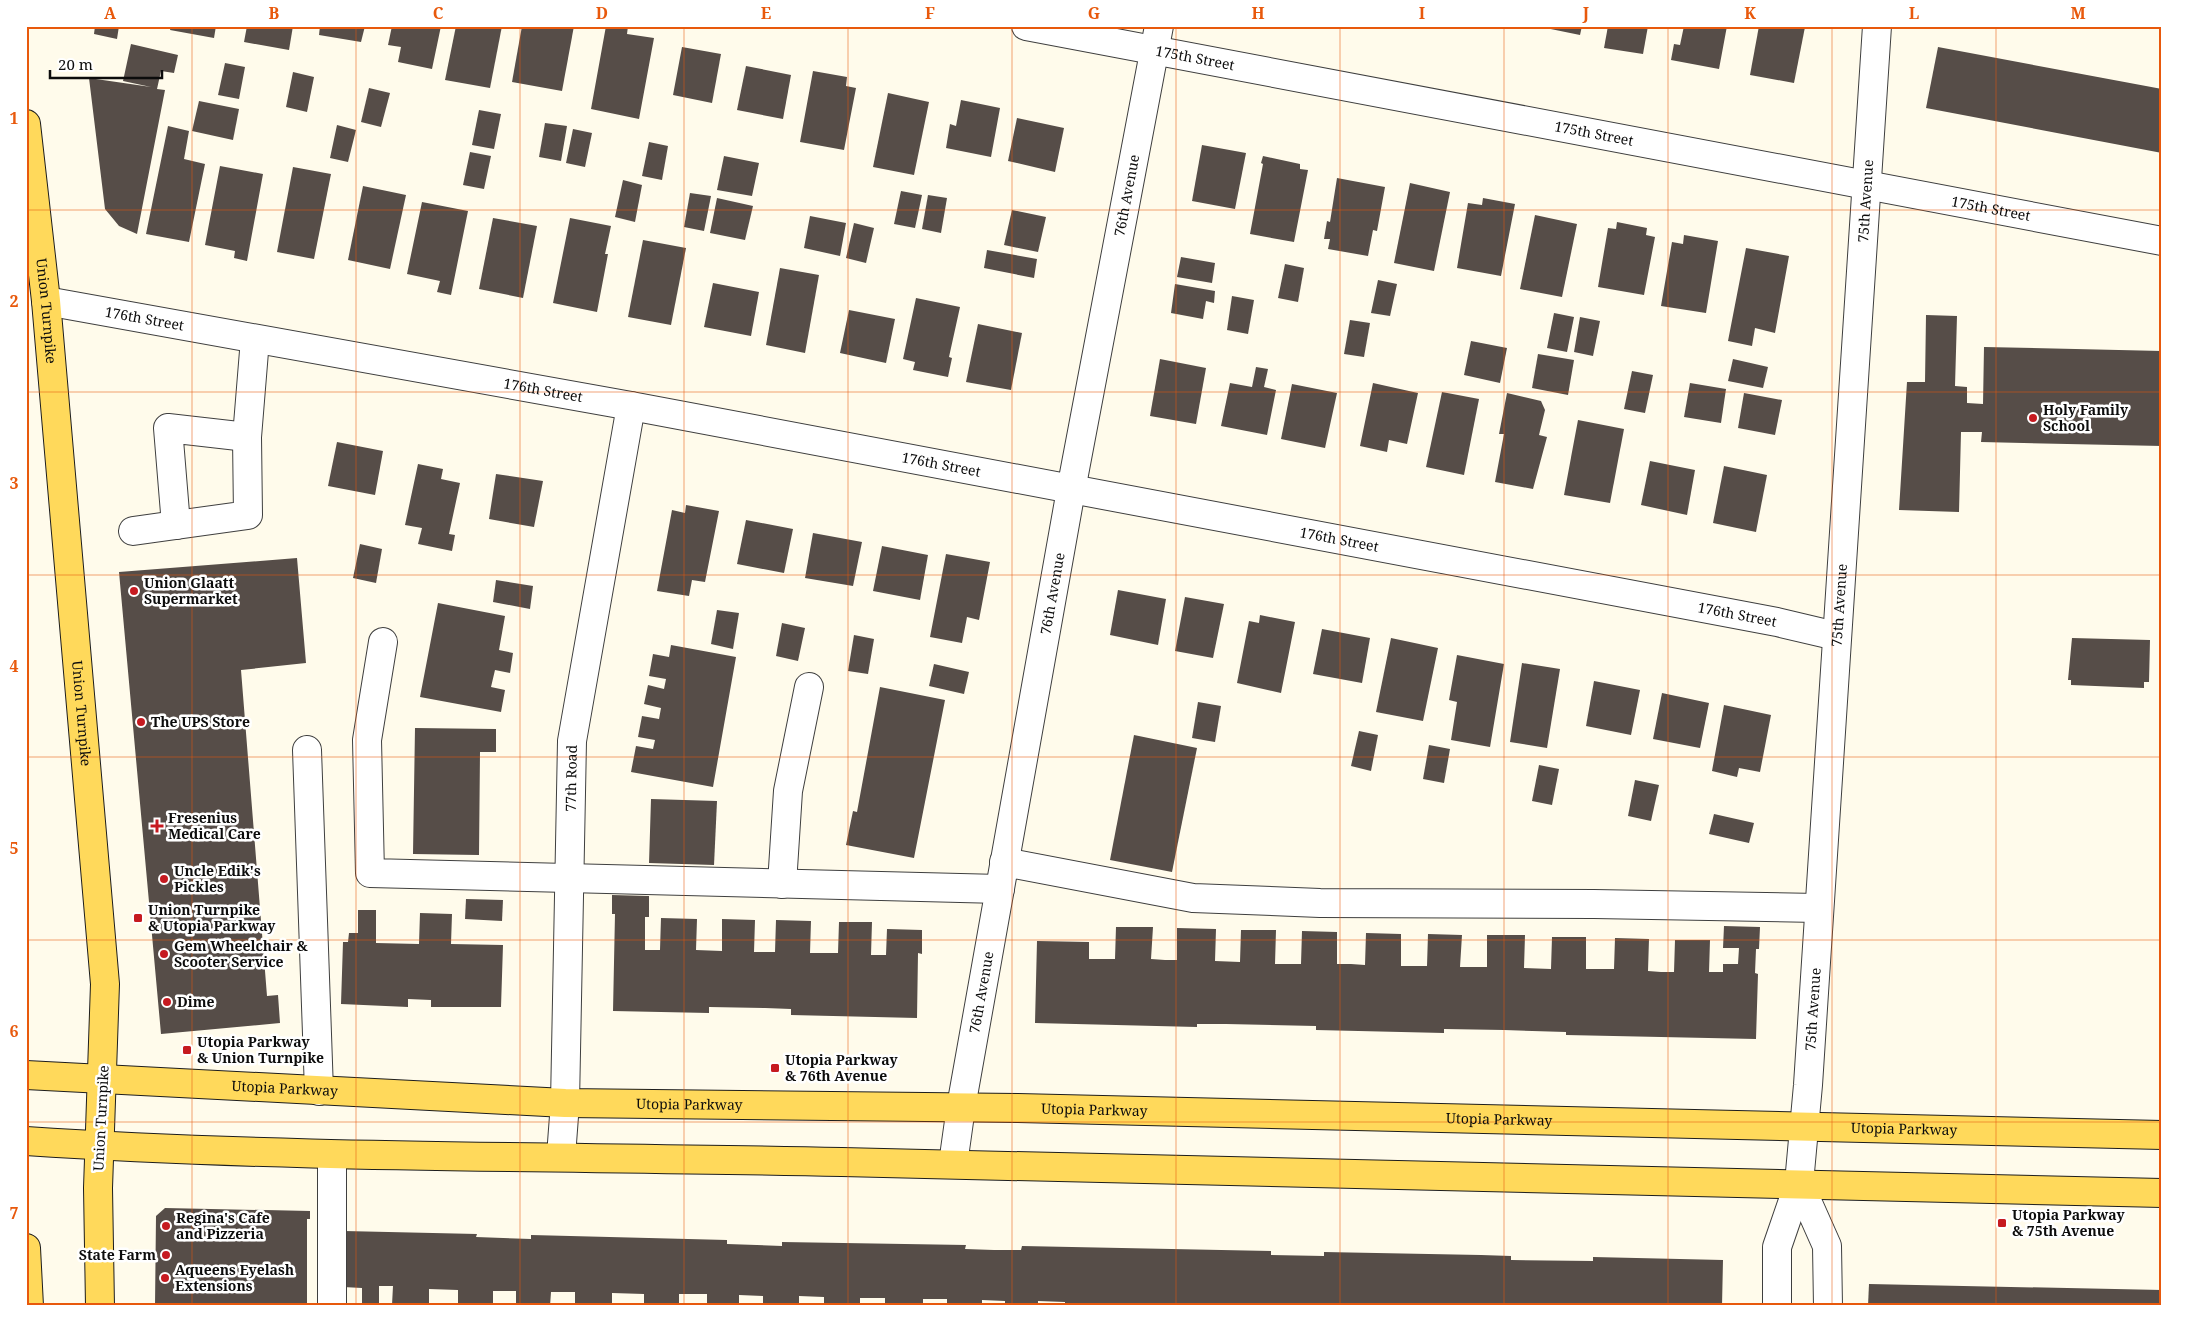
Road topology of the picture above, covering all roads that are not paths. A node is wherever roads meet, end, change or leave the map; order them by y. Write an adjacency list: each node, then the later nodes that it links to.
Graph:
1 (1026, 26): 3 (street, 175th Street)
2 (1878, 26): 5 (street, 75th Avenue)
3 (1157, 38): 5 (street, 175th Street); 11 (street, 76th Avenue)
4 (26, 124): 7 (main road, Union Turnpike)
5 (1866, 186): 6 (street, 175th Street); 14 (street, 75th Avenue)
6 (2162, 241)
7 (46, 301): 8 (street, 176th Street); 24 (main road, Union Turnpike)
8 (254, 339): 9 (street, 176th Street); 10 (street)
9 (630, 406): 11 (street, 176th Street); 19 (street, 77th Road)
10 (246, 437): 12 (street); 12 (street)
11 (1071, 490): 14 (street, 176th Street); 18 (street, 76th Avenue)
12 (176, 525): 13 (street)
13 (133, 531)
14 (1836, 636): 22 (street, 75th Avenue)
15 (383, 642): 19 (street)
16 (809, 688): 20 (street)
17 (307, 750): 25 (street)
18 (1004, 862): 21 (street, 76th Avenue); 22 (street)
19 (569, 879): 20 (street); 26 (street, 77th Road)
20 (782, 884): 21 (street)
21 (1000, 888): 27 (street, 76th Avenue)
22 (1818, 908): 28 (street, 75th Avenue)
23 (26, 1075): 24 (main road, Utopia Parkway)
24 (102, 1079): 25 (main road, Utopia Parkway); 31 (main road, Union Turnpike)
25 (319, 1091): 26 (main road, Utopia Parkway)
26 (565, 1102): 27 (main road, Utopia Parkway); 33 (street, 77th Road)
27 (960, 1107): 28 (main road, Utopia Parkway); 34 (street, 76th Avenue)
28 (1804, 1128): 29 (main road, Utopia Parkway); 35 (street, 75th Avenue)
29 (2162, 1135)
30 (26, 1141): 31 (main road)
31 (100, 1146): 32 (main road); 39 (main road, Union Turnpike)
32 (332, 1155): 33 (main road); 40 (street)
33 (561, 1156): 34 (main road)
34 (953, 1164): 35 (main road)
35 (1799, 1183): 36 (main road); 41 (street, 75th Avenue); 42 (street, 75th Avenue)
36 (2162, 1193)
37 (26, 1248): 38 (main road)
38 (29, 1306)
39 (100, 1306)
40 (332, 1306)
41 (1777, 1306)
42 (1828, 1306)

